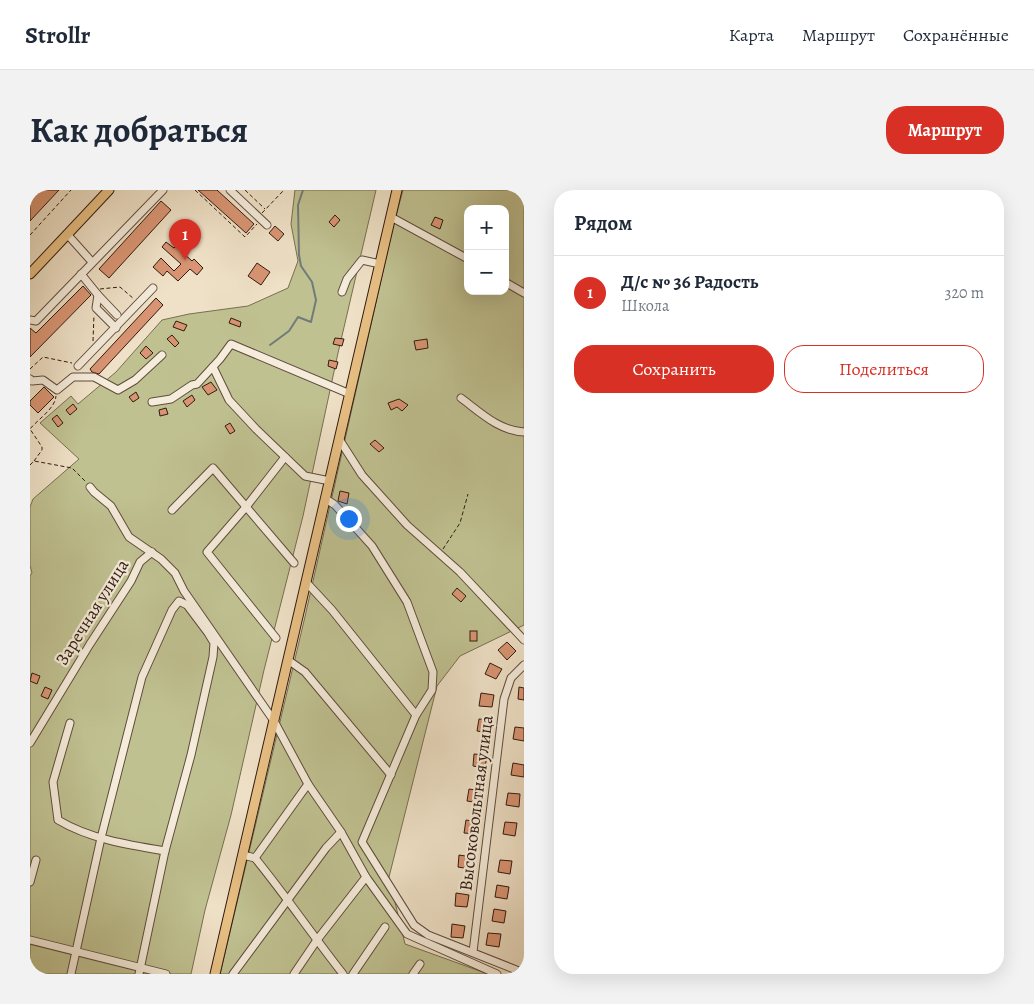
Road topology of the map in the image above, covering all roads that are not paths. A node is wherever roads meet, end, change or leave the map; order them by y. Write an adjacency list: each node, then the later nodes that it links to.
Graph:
1 (163, 190): 10 (street)
2 (230, 190): 5 (street)
3 (396, 190): 6 (main road)
4 (105, 191): 8 (main road)
5 (240, 192): 7 (street)
6 (391, 217): 9 (street); 11 (main road)
7 (262, 220)
8 (67, 234): 10 (street); 12 (main road)
9 (464, 257)
10 (92, 262): 13 (street)
11 (380, 264): 17 (street); 26 (main road)
12 (30, 274)
13 (81, 274): 16 (street); 20 (street)
14 (509, 284): 18 (street)
15 (153, 288): 21 (street)
16 (96, 292): 19 (street); 21 (street)
17 (342, 292)
18 (524, 293)
19 (117, 315)
20 (30, 320)
21 (116, 328): 23 (street)
22 (162, 355): 25 (street)
23 (78, 366)
24 (213, 367): 26 (street); 28 (street); 31 (street)
25 (30, 379)
26 (350, 394): 30 (main road)
27 (461, 398): 29 (street)
28 (152, 402)
29 (524, 432)
30 (339, 439): 32 (main road); 41 (street)
31 (285, 457): 32 (street); 35 (street)
32 (330, 481): 34 (main road)
33 (90, 486): 37 (street)
34 (326, 499): 39 (main road); 44 (street)
35 (246, 507): 36 (street); 38 (street); 40 (street)
36 (172, 510)
37 (152, 552): 45 (street); 47 (street, Заречная улица)
38 (294, 563)
39 (306, 582): 42 (main road); 44 (street)
40 (276, 638)
41 (524, 640)
42 (288, 660): 45 (main road); 48 (street)
43 (524, 665): 63 (street, Высоковольтная улица)
44 (416, 715): 48 (street)
45 (274, 720): 49 (street); 53 (main road)
46 (70, 723): 51 (street)
47 (30, 743)
48 (391, 775): 63 (street)
49 (308, 784): 50 (street); 54 (street)
50 (341, 832): 56 (street); 58 (street)
51 (101, 838): 52 (street); 52 (street); 62 (street)
52 (165, 851): 65 (street)
53 (243, 855): 54 (street); 70 (main road)
54 (255, 858): 58 (street)
55 (36, 860): 57 (street)
56 (366, 877): 61 (street); 66 (street)
57 (30, 882)
58 (288, 899): 61 (street); 71 (street)
59 (385, 927): 74 (street)
60 (30, 940): 62 (street)
61 (317, 940): 72 (street); 73 (street)
62 (75, 952): 65 (street); 68 (street)
63 (473, 952): 67 (street)
64 (420, 964): 75 (street)
65 (140, 971): 69 (street)
66 (489, 972): 76 (street)
67 (524, 973)
68 (71, 974)
69 (166, 974)
70 (215, 974)
71 (233, 974)
72 (294, 974)
73 (343, 974)
74 (353, 974)
75 (413, 974)
76 (497, 974)

